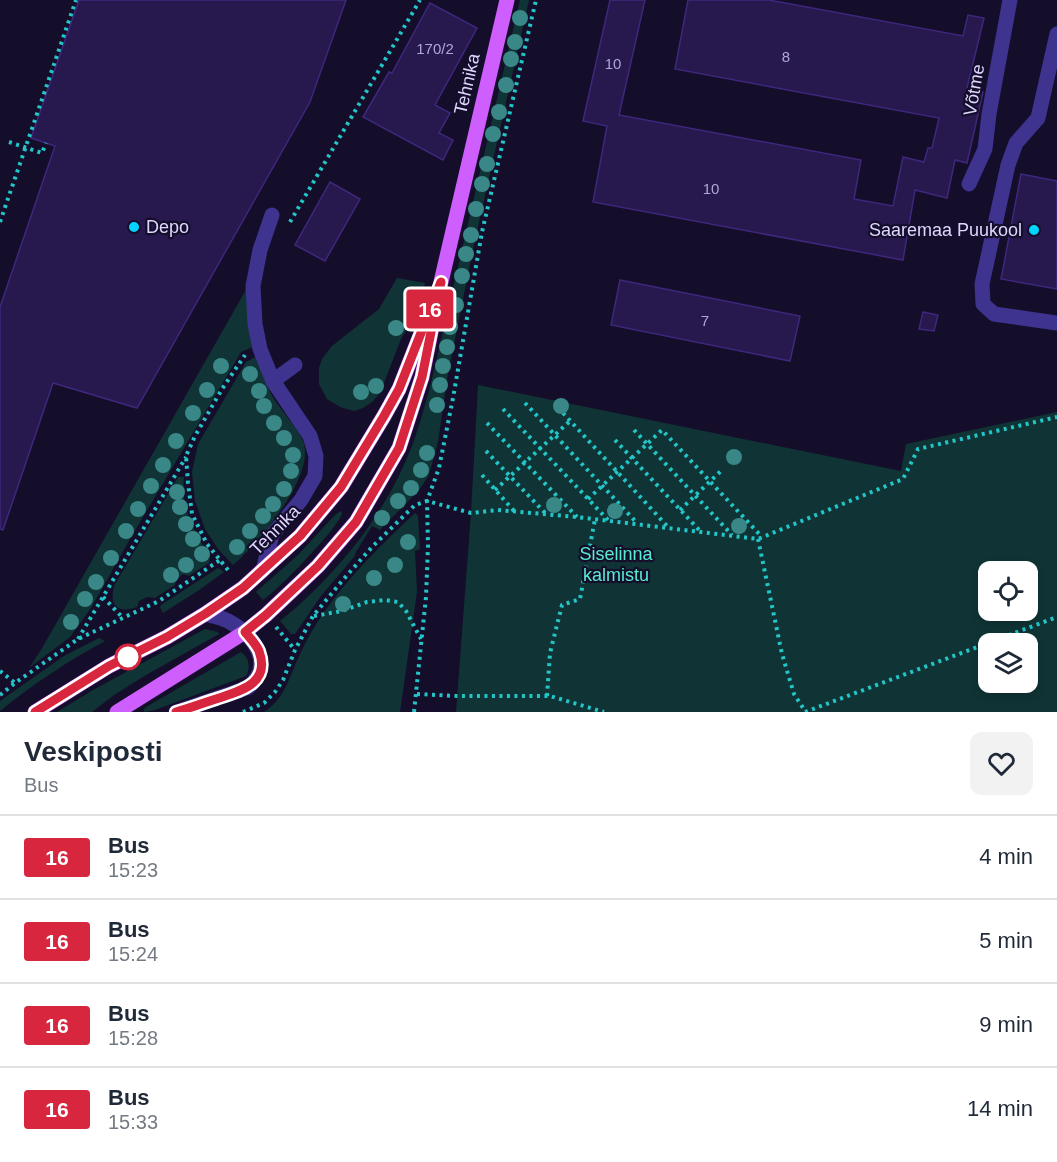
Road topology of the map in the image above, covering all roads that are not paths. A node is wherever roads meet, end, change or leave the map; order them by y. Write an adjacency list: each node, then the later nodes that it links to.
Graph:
1 (507, 0): 6 (main road, Tehnika)
2 (1010, 0): 4 (lane, Võtme)
3 (1057, 34): 7 (lane)
4 (969, 184)
5 (272, 214): 9 (lane)
6 (441, 282): 10 (main road, Tehnika); 12 (main road, Tehnika)
7 (1057, 323)
8 (295, 365): 9 (lane)
9 (273, 381): 10 (lane)
10 (263, 570): 11 (main road, Tehnika)
11 (205, 614): 12 (lane); 13 (main road, Tehnika)
12 (245, 632): 14 (main road, Tehnika); 15 (lane)
13 (35, 712)
14 (117, 712)
15 (176, 712)

